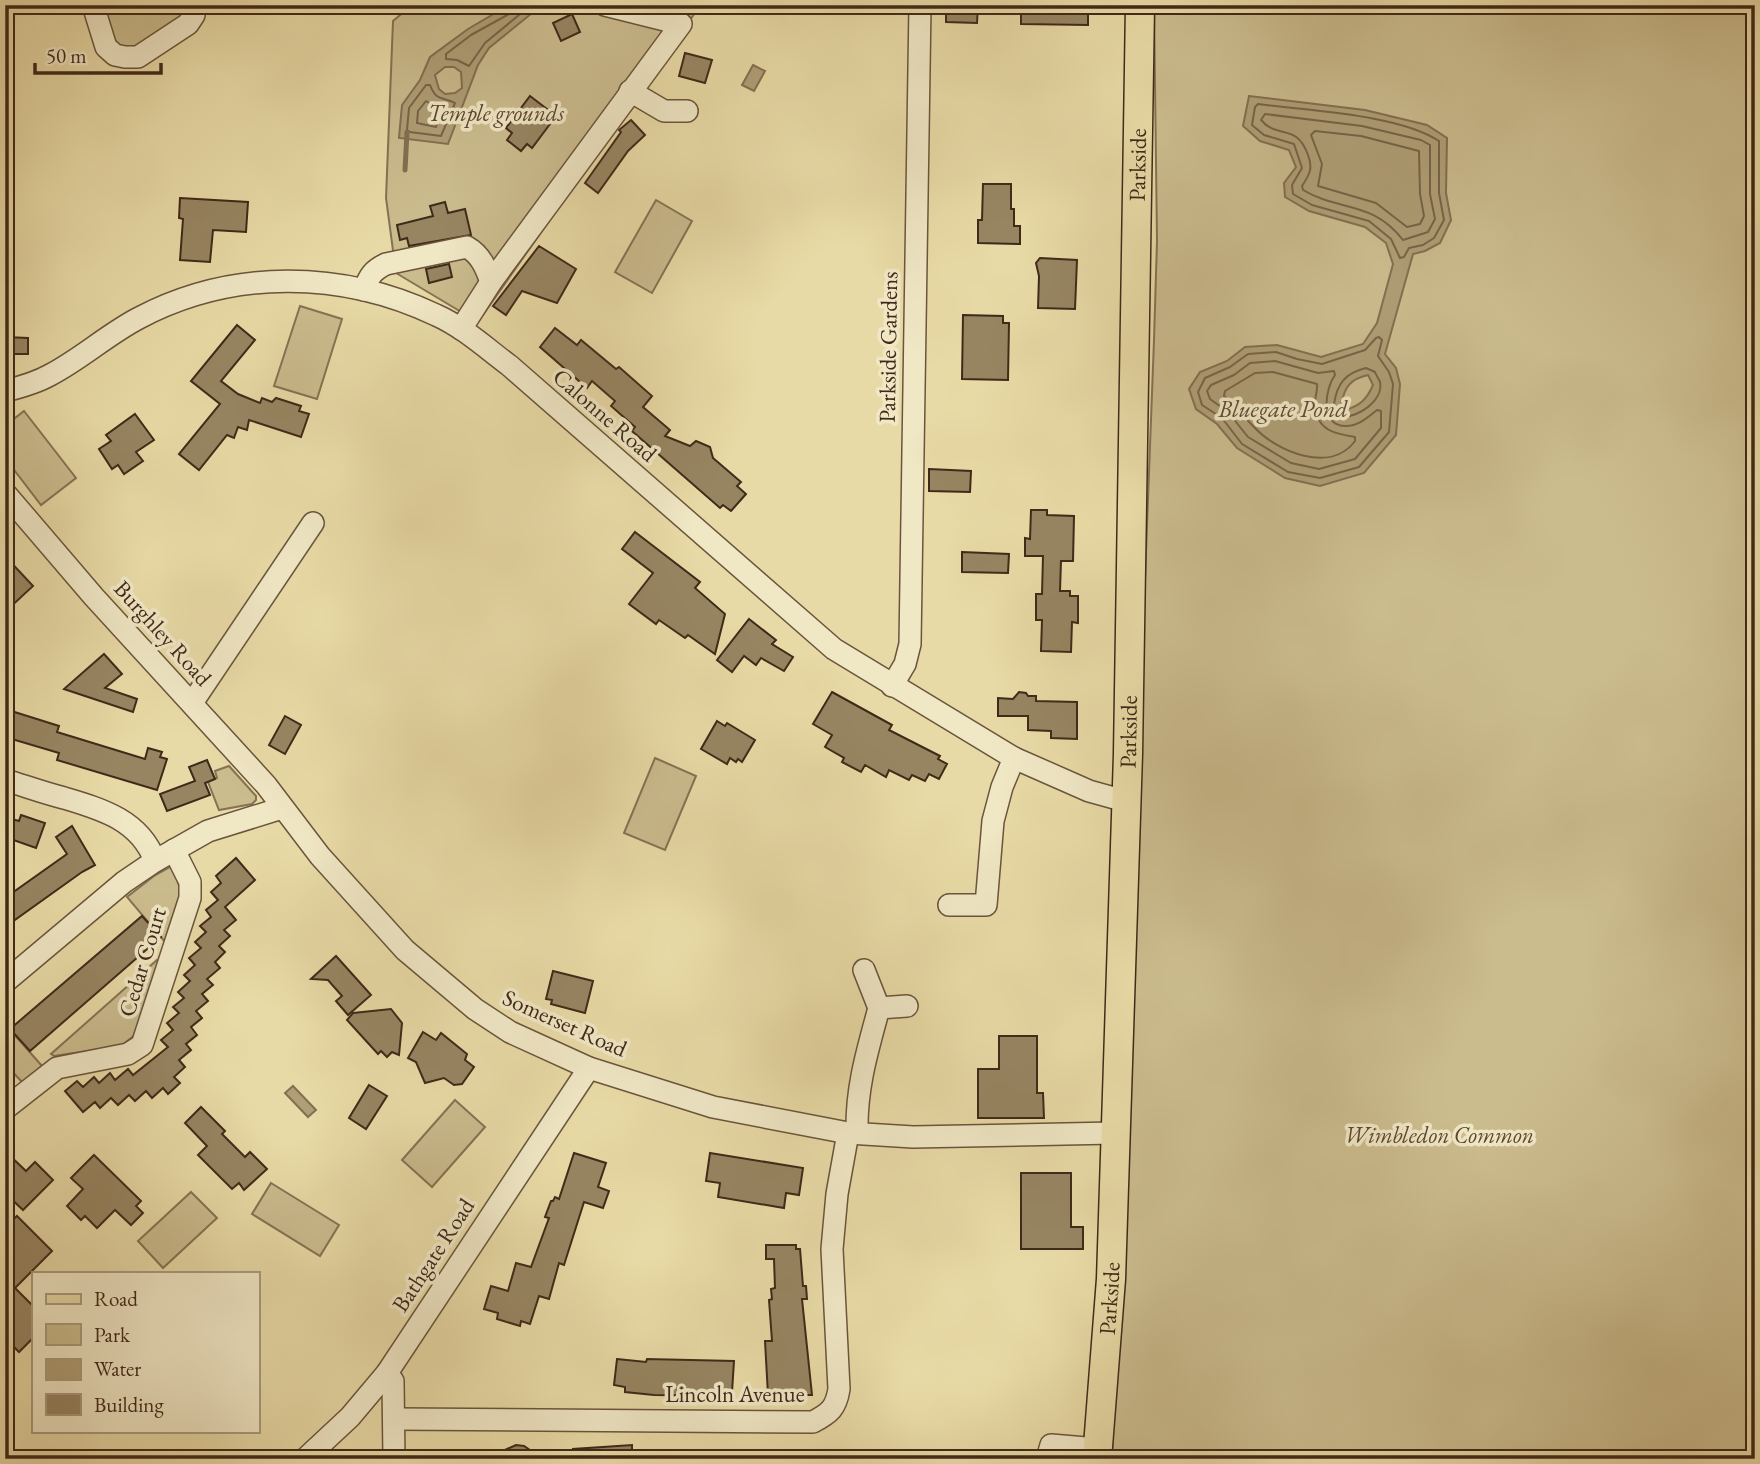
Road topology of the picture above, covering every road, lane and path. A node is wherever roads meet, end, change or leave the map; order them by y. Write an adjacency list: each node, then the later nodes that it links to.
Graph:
1 (93, 5): 2 (street)
2 (195, 5)
3 (605, 5): 6 (street)
4 (920, 5): 14 (street, Parkside Gardens)
5 (1140, 5): 18 (main road, Parkside)
6 (630, 91): 7 (street); 8 (street)
7 (687, 111)
8 (491, 282): 9 (street); 10 (street)
9 (364, 290): 10 (street, Calonne Road); 11 (street, Calonne Road)
10 (461, 329): 14 (street, Calonne Road)
11 (5, 391)
12 (5, 493): 15 (street, Burghley Road)
13 (313, 523): 15 (street)
14 (892, 686): 16 (street, Calonne Road)
15 (192, 703): 19 (street, Burghley Road)
16 (1014, 758): 18 (street, Calonne Road); 22 (street)
17 (5, 780): 21 (street)
18 (1125, 801): 30 (main road, Parkside)
19 (282, 808): 20 (street); 27 (street, Somerset Road)
20 (174, 850): 21 (street); 28 (street, Cedar Court)
21 (155, 861): 24 (street)
22 (949, 905)
23 (864, 970): 26 (street)
24 (5, 982)
25 (907, 1006): 26 (street)
26 (879, 1008): 29 (street, Lincoln Avenue)
27 (589, 1068): 29 (street, Somerset Road); 31 (street, Bathgate Road)
28 (6, 1111)
29 (853, 1133): 30 (street, Somerset Road); 32 (street, Lincoln Avenue)
30 (1114, 1133): 33 (main road, Parkside)
31 (387, 1373): 32 (street); 34 (street, Bathgate Road)
32 (395, 1419): 35 (street)
33 (1098, 1454): 36 (street)
34 (305, 1459)
35 (394, 1459)
36 (1047, 1459)

